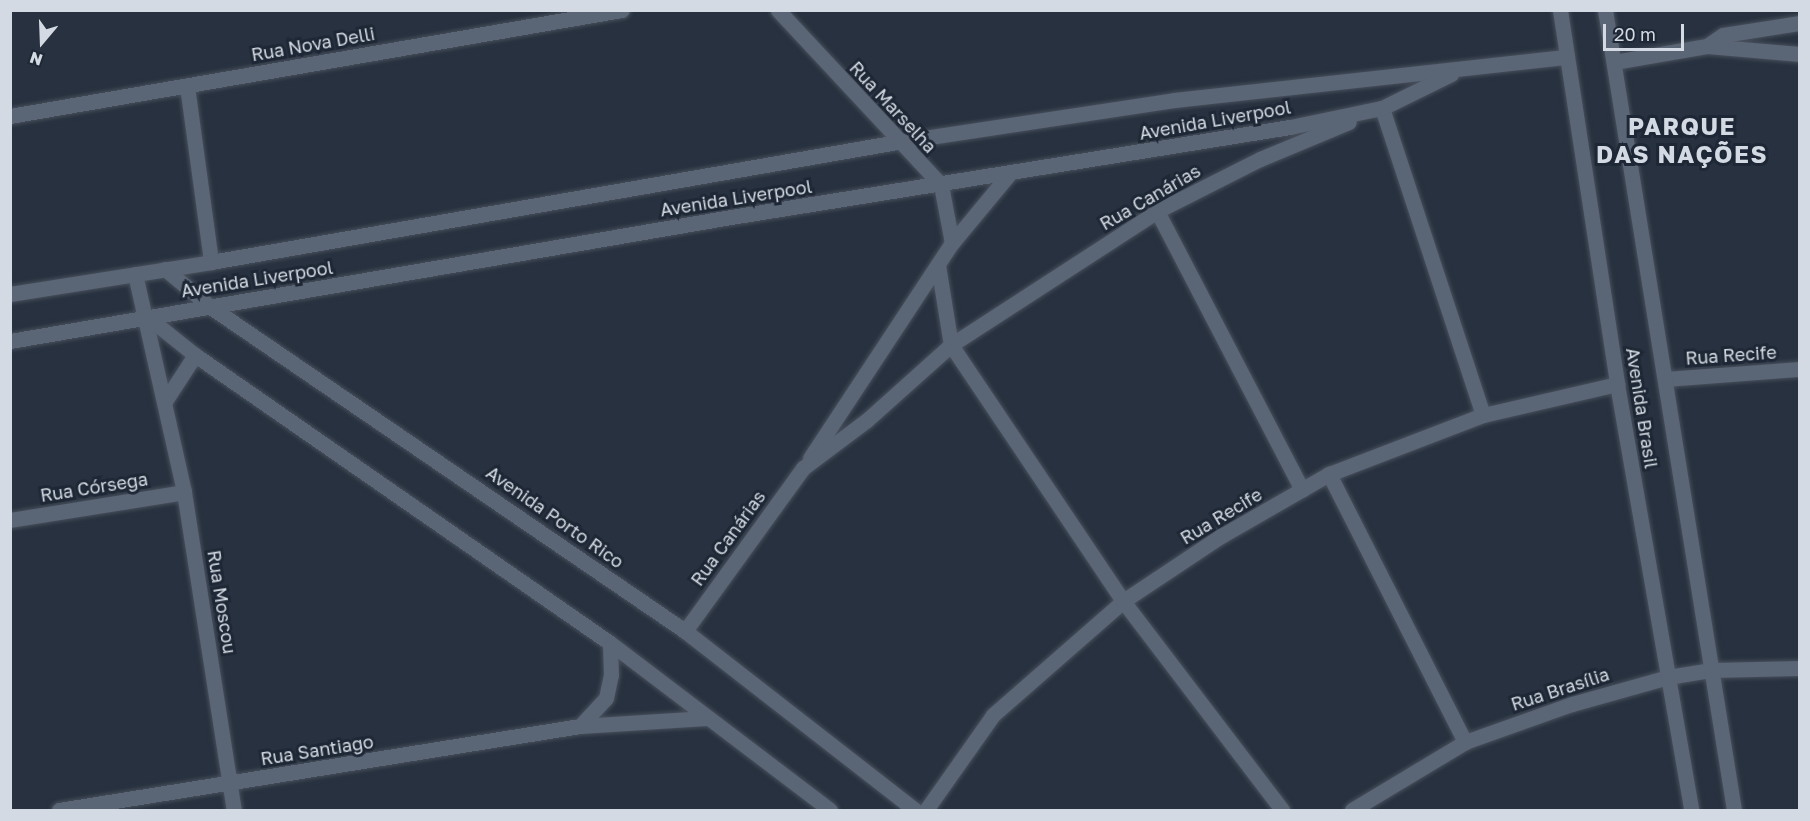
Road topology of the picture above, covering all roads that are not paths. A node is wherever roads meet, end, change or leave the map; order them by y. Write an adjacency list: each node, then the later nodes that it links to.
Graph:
1 (622, 10): 11 (street, Rua Nova Delli)
2 (778, 10): 14 (street, Rua Marselha)
3 (1560, 10): 8 (street, Avenida Brasil)
4 (1605, 10): 9 (street, Avenida Brasil)
5 (1800, 23): 6 (street)
6 (1707, 46): 7 (street); 9 (street)
7 (1800, 54)
8 (1568, 57): 10 (street, Avenida Liverpool); 31 (street, Avenida Brasil)
9 (1614, 62): 30 (street, Avenida Brasil)
10 (1459, 70): 12 (street, Avenida Liverpool); 14 (street, Avenida Liverpool)
11 (187, 86): 13 (street, Rua Nova Delli); 19 (street)
12 (1382, 108): 15 (street, Avenida Liverpool); 17 (street, Rua Canárias); 33 (street)
13 (10, 116)
14 (897, 142): 16 (street, Rua Marselha); 19 (street, Avenida Liverpool)
15 (1010, 173): 16 (street, Avenida Liverpool); 18 (street, Rua Canárias)
16 (941, 185): 18 (street); 24 (street, Avenida Liverpool)
17 (1157, 211): 27 (street, Rua Canárias); 36 (street)
18 (952, 243): 20 (street, Rua Canárias)
19 (211, 262): 21 (street, Avenida Liverpool)
20 (938, 265): 27 (street); 34 (street, Rua Canárias)
21 (165, 269): 22 (street, Avenida Liverpool); 24 (street, Avenida Porto Rico)
22 (135, 274): 23 (street, Avenida Liverpool); 25 (street, Rua Moscou)
23 (10, 294)
24 (212, 308): 25 (street, Avenida Liverpool); 40 (street, Avenida Porto Rico)
25 (146, 315): 26 (street, Avenida Liverpool); 28 (street); 32 (street, Rua Moscou)
26 (10, 341)
27 (951, 345): 34 (street, Rua Canárias); 39 (street)
28 (195, 355): 32 (street); 41 (street)
29 (1800, 369): 30 (street, Rua Recife)
30 (1666, 380): 43 (street, Avenida Brasil)
31 (1617, 384): 33 (street, Rua Recife); 44 (street, Avenida Brasil)
32 (165, 400): 37 (street, Rua Moscou)
33 (1483, 415): 35 (street, Rua Recife)
34 (803, 468): 40 (street, Rua Canárias)
35 (1329, 474): 36 (street, Rua Recife); 47 (street)
36 (1302, 490): 39 (street, Rua Recife)
37 (184, 492): 38 (street, Rua Córsega); 48 (street, Rua Moscou)
38 (10, 520)
39 (1123, 601): 53 (street, Rua Recife); 54 (street)
40 (685, 631): 52 (street, Avenida Porto Rico)
41 (610, 643): 45 (street); 46 (street)
42 (1800, 668): 43 (street, Rua Brasília)
43 (1711, 670): 44 (street, Rua Brasília); 57 (street, Avenida Brasil)
44 (1668, 677): 47 (street, Rua Brasília); 56 (street, Avenida Brasil)
45 (707, 718): 46 (street, Rua Santiago); 51 (street)
46 (580, 726): 48 (street, Rua Santiago)
47 (1465, 742): 55 (street, Rua Brasília)
48 (231, 783): 49 (street, Rua Santiago); 50 (street, Rua Moscou)
49 (59, 810)
50 (234, 810)
51 (830, 810)
52 (915, 810)
53 (926, 810)
54 (1282, 810)
55 (1352, 810)
56 (1691, 810)
57 (1734, 810)

